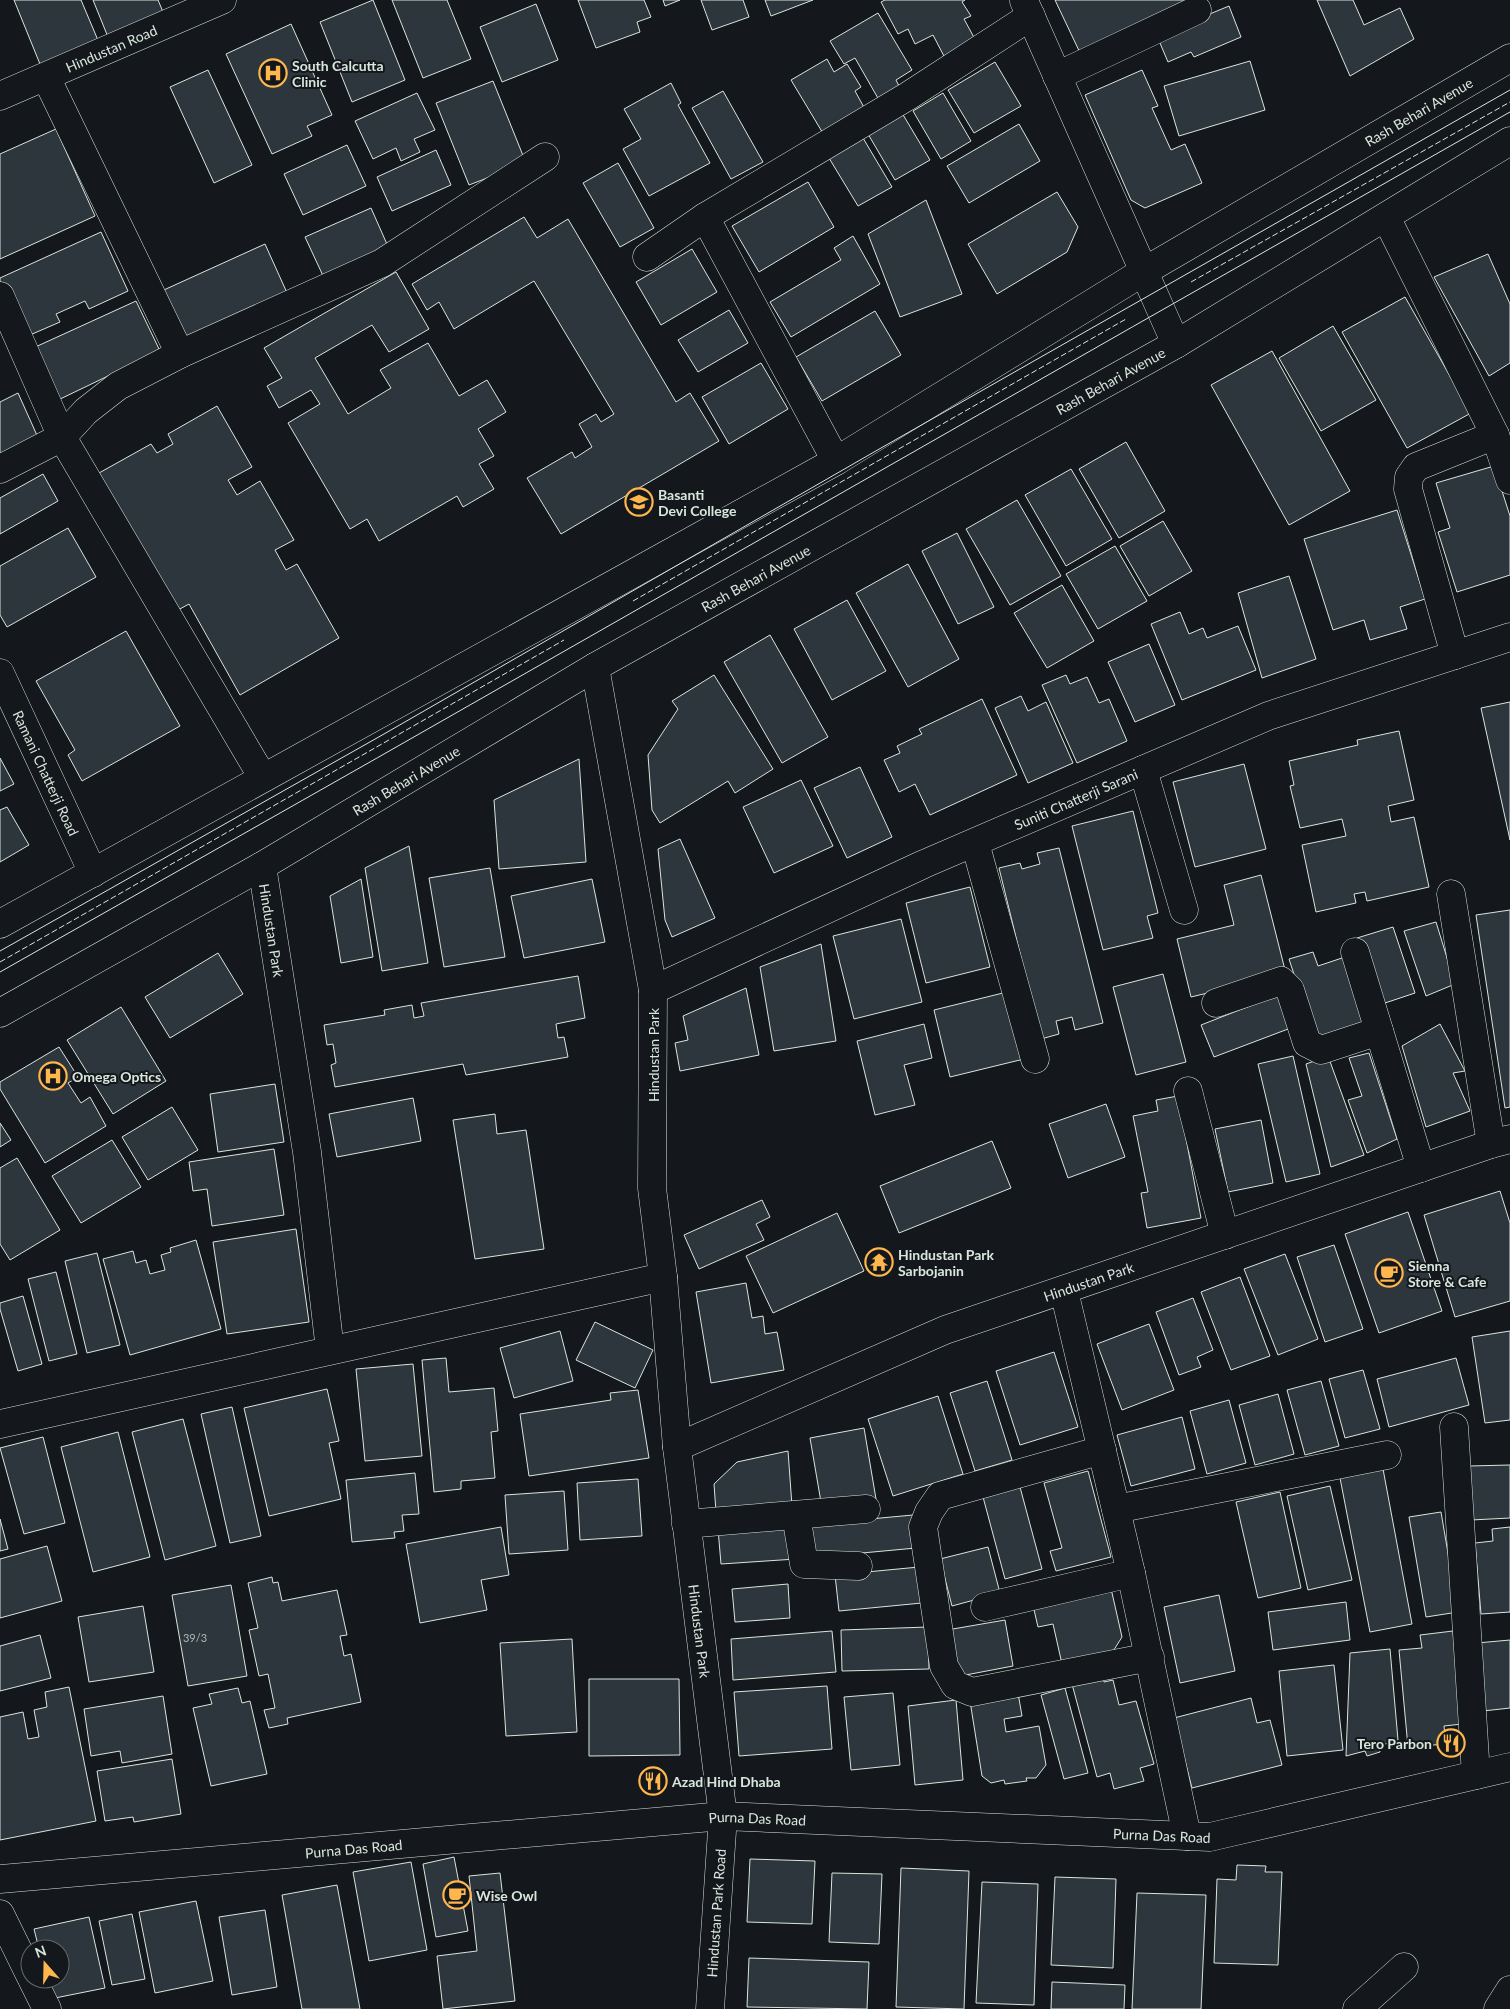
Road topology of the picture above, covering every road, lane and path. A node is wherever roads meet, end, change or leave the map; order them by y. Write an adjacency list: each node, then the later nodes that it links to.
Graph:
1 (222, 0): 6 (street, Hindustan Road)
2 (1027, 8): 5 (street); 10 (street)
3 (1197, 10): 5 (street)
4 (1510, 58): 13 (street, Rash Behari Avenue)
5 (1057, 76): 13 (street)
6 (46, 77): 7 (street, Hindustan Road); 16 (street)
7 (0, 96)
8 (1509, 145): 11 (street, Rash Behari Avenue)
9 (545, 157): 16 (street)
10 (705, 217): 12 (street); 19 (street)
11 (1386, 217): 15 (street, Rash Behari Avenue); 17 (street)
12 (647, 257)
13 (1144, 272): 15 (street); 19 (street, Rash Behari Avenue)
14 (0, 296): 18 (street)
15 (1176, 344): 24 (street, Rash Behari Avenue)
16 (180, 354): 18 (street)
17 (1495, 435): 21 (street); 23 (street)
18 (62, 437): 20 (street); 27 (street)
19 (836, 460): 27 (street, Rash Behari Avenue)
20 (0, 469)
21 (1510, 480)
22 (1510, 637): 23 (street, Suniti Chatterji Sarani)
23 (1455, 656): 26 (street, Suniti Chatterji Sarani)
24 (595, 667): 29 (street, Rash Behari Avenue); 35 (street, Hindustan Park)
25 (0, 673): 30 (street, Ramani Chatterji Road)
26 (1143, 770): 28 (street, Suniti Chatterji Sarani); 32 (street)
27 (263, 778): 30 (street, Rash Behari Avenue)
28 (975, 843): 35 (street, Suniti Chatterji Sarani); 39 (street)
29 (262, 866): 37 (street, Rash Behari Avenue); 46 (street, Hindustan Park)
30 (93, 873): 33 (street, Rash Behari Avenue)
31 (1451, 894): 41 (street)
32 (1184, 910)
33 (0, 924)
34 (1355, 952): 38 (street)
35 (654, 990): 44 (street, Hindustan Park)
36 (1216, 1003): 38 (street)
37 (0, 1013)
38 (1379, 1031): 42 (street)
39 (1035, 1059)
40 (1188, 1091): 43 (street)
41 (1500, 1142): 42 (street, Hindustan Park)
42 (1421, 1168): 43 (street, Hindustan Park)
43 (1225, 1235): 45 (street, Hindustan Park)
44 (663, 1277): 46 (street); 49 (street, Hindustan Park)
45 (1064, 1291): 49 (street, Hindustan Park); 50 (street)
46 (330, 1350): 47 (street)
47 (0, 1424)
48 (1454, 1427): 61 (street)
49 (677, 1447): 55 (street, Hindustan Park)
50 (1102, 1450): 53 (street); 59 (street)
51 (1387, 1454): 53 (street)
52 (866, 1510): 54 (street)
53 (1116, 1510): 57 (street)
54 (796, 1515): 55 (street); 56 (street)
55 (686, 1524): 62 (street, Hindustan Park)
56 (858, 1566)
57 (1131, 1573): 58 (street); 59 (street)
58 (985, 1607)
59 (1150, 1657): 63 (street)
60 (1510, 1767): 61 (street, Purna Das Road)
61 (1476, 1775): 63 (street, Purna Das Road)
62 (723, 1816): 63 (street, Purna Das Road); 64 (street, Purna Das Road); 71 (street, Hindustan Park Road)
63 (1187, 1836)
64 (0, 1879)
65 (0, 1914): 66 (street)
66 (20, 1955)
67 (1404, 1967): 72 (street)
68 (37, 1989): 70 (street)
69 (1510, 1990): 73 (street)
70 (47, 2009)
71 (710, 2009)
72 (1357, 2009)
73 (1498, 2009)

